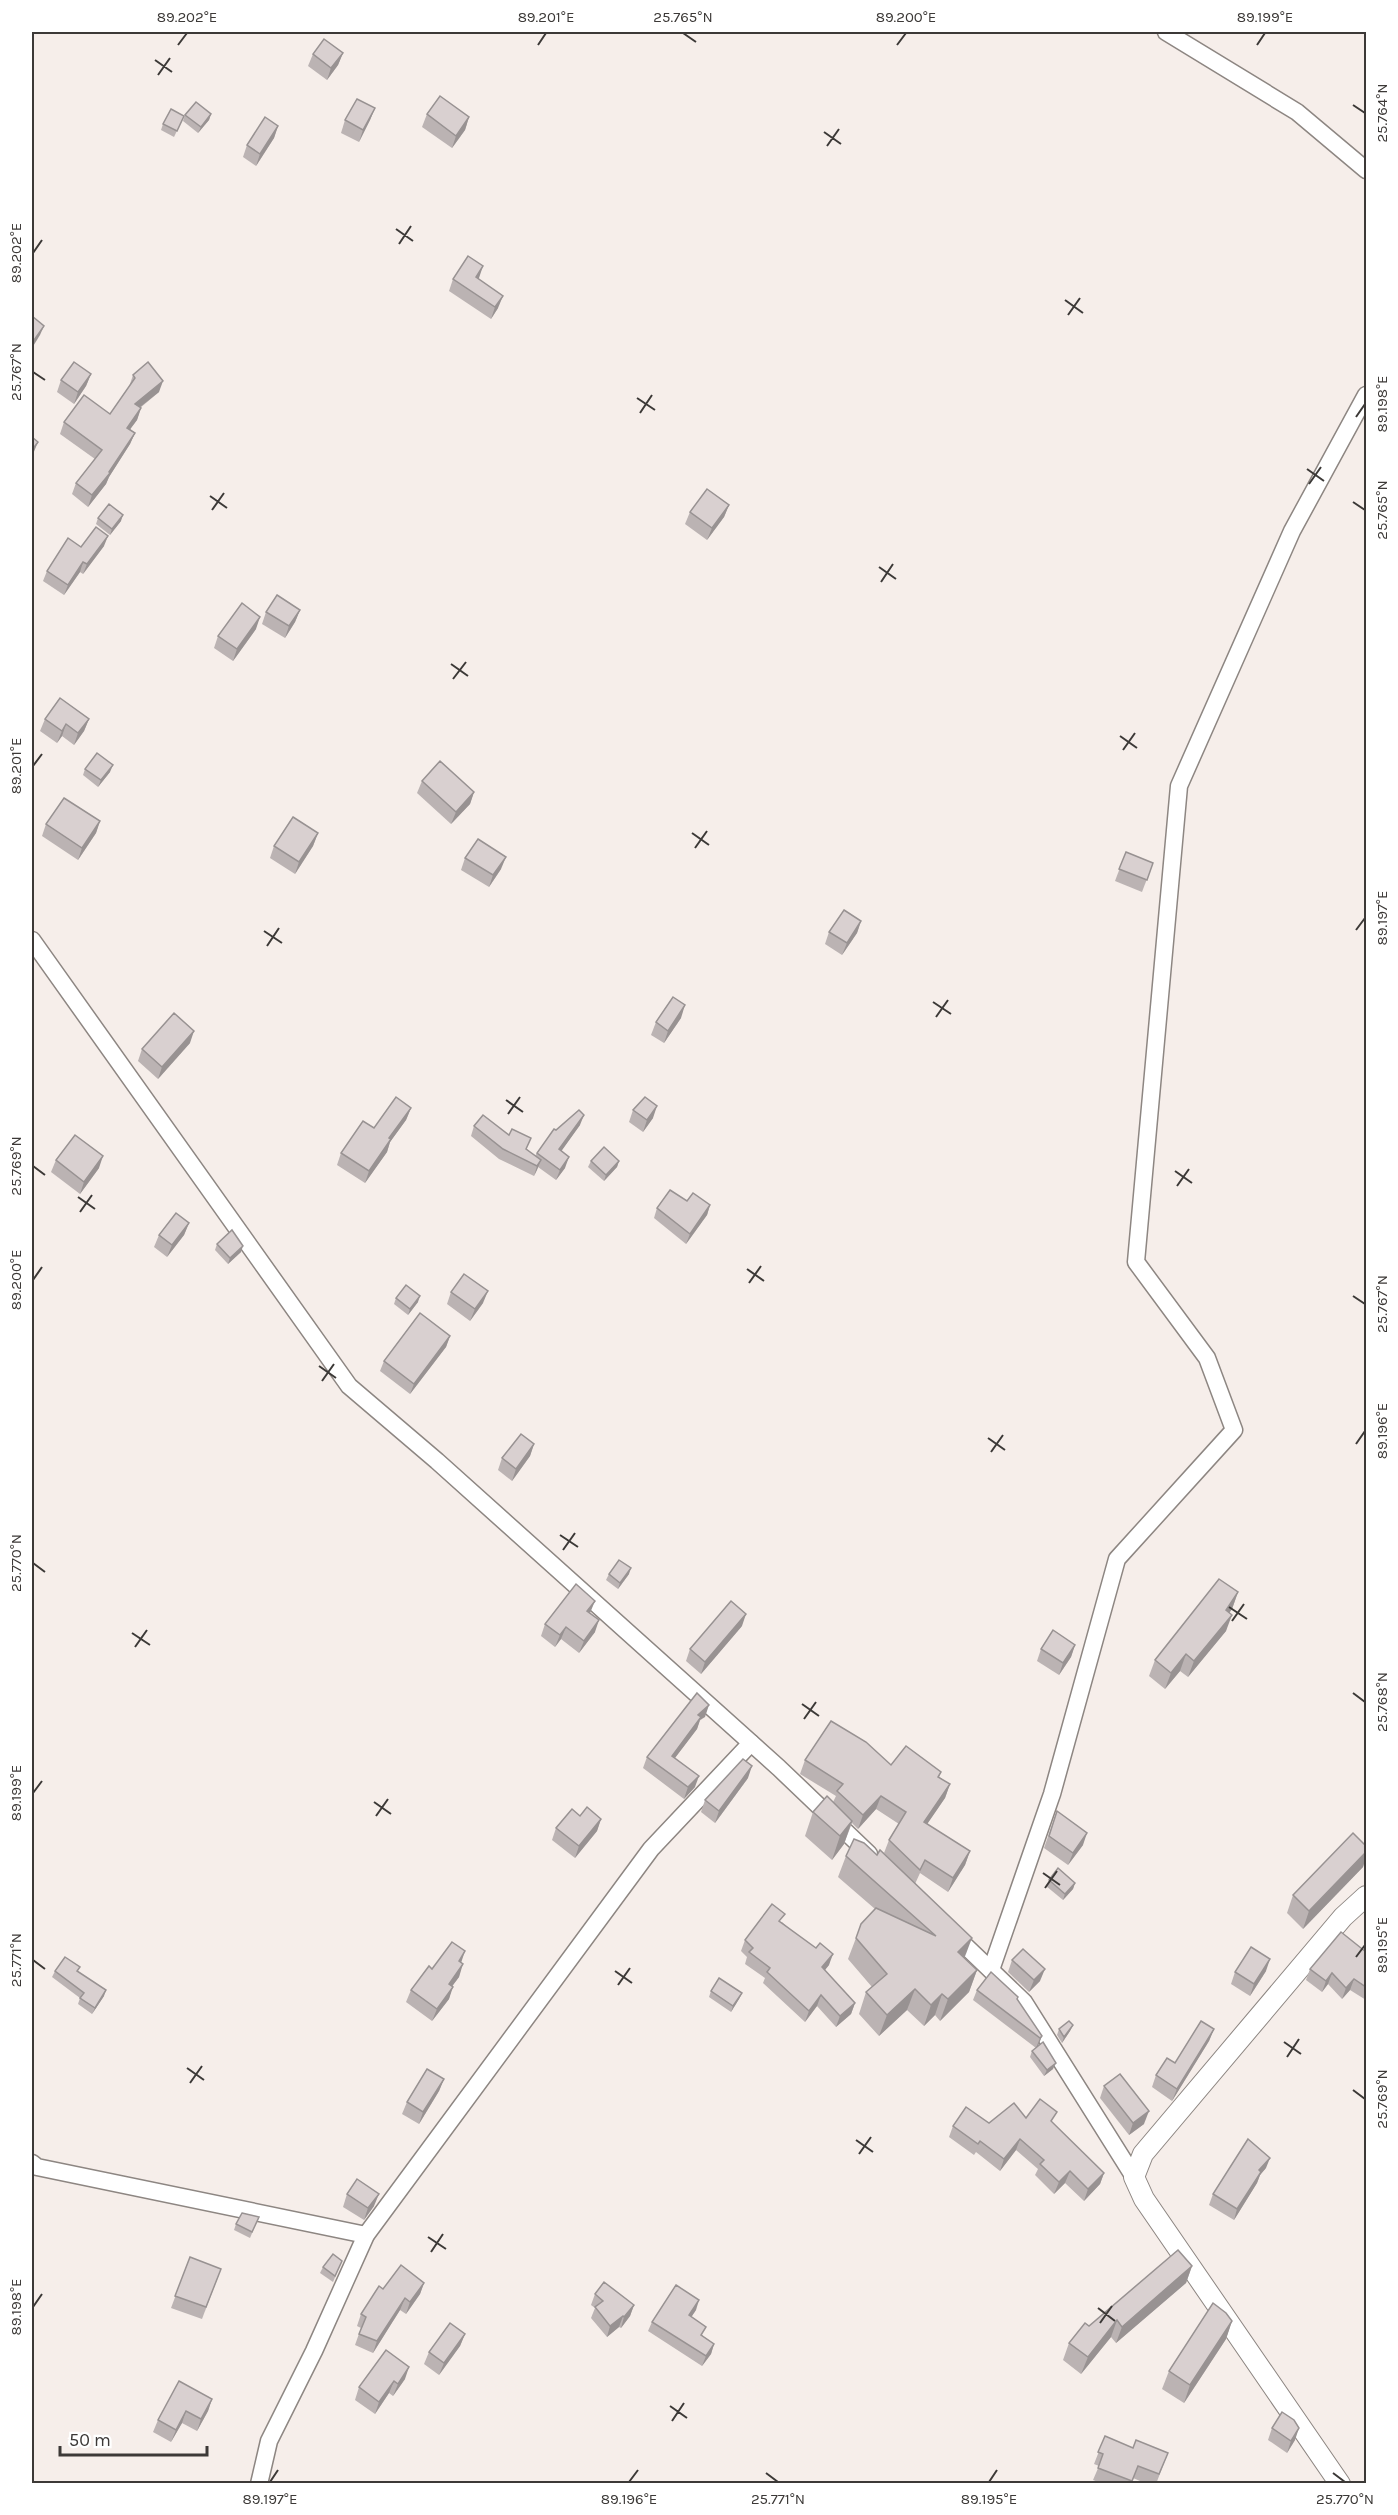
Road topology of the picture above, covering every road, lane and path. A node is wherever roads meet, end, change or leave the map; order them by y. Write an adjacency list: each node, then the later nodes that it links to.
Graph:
1 (1166, 32): 2 (street)
2 (1366, 170)
3 (1366, 395): 9 (street)
4 (32, 940): 5 (street)
5 (751, 1743): 6 (street); 12 (street)
6 (881, 1865)
7 (1366, 1896): 11 (street)
8 (940, 1922): 9 (street)
9 (991, 1970): 11 (street)
10 (32, 2163): 12 (street)
11 (1134, 2177): 14 (street)
12 (366, 2235): 13 (street)
13 (259, 2484)
14 (1340, 2484)

